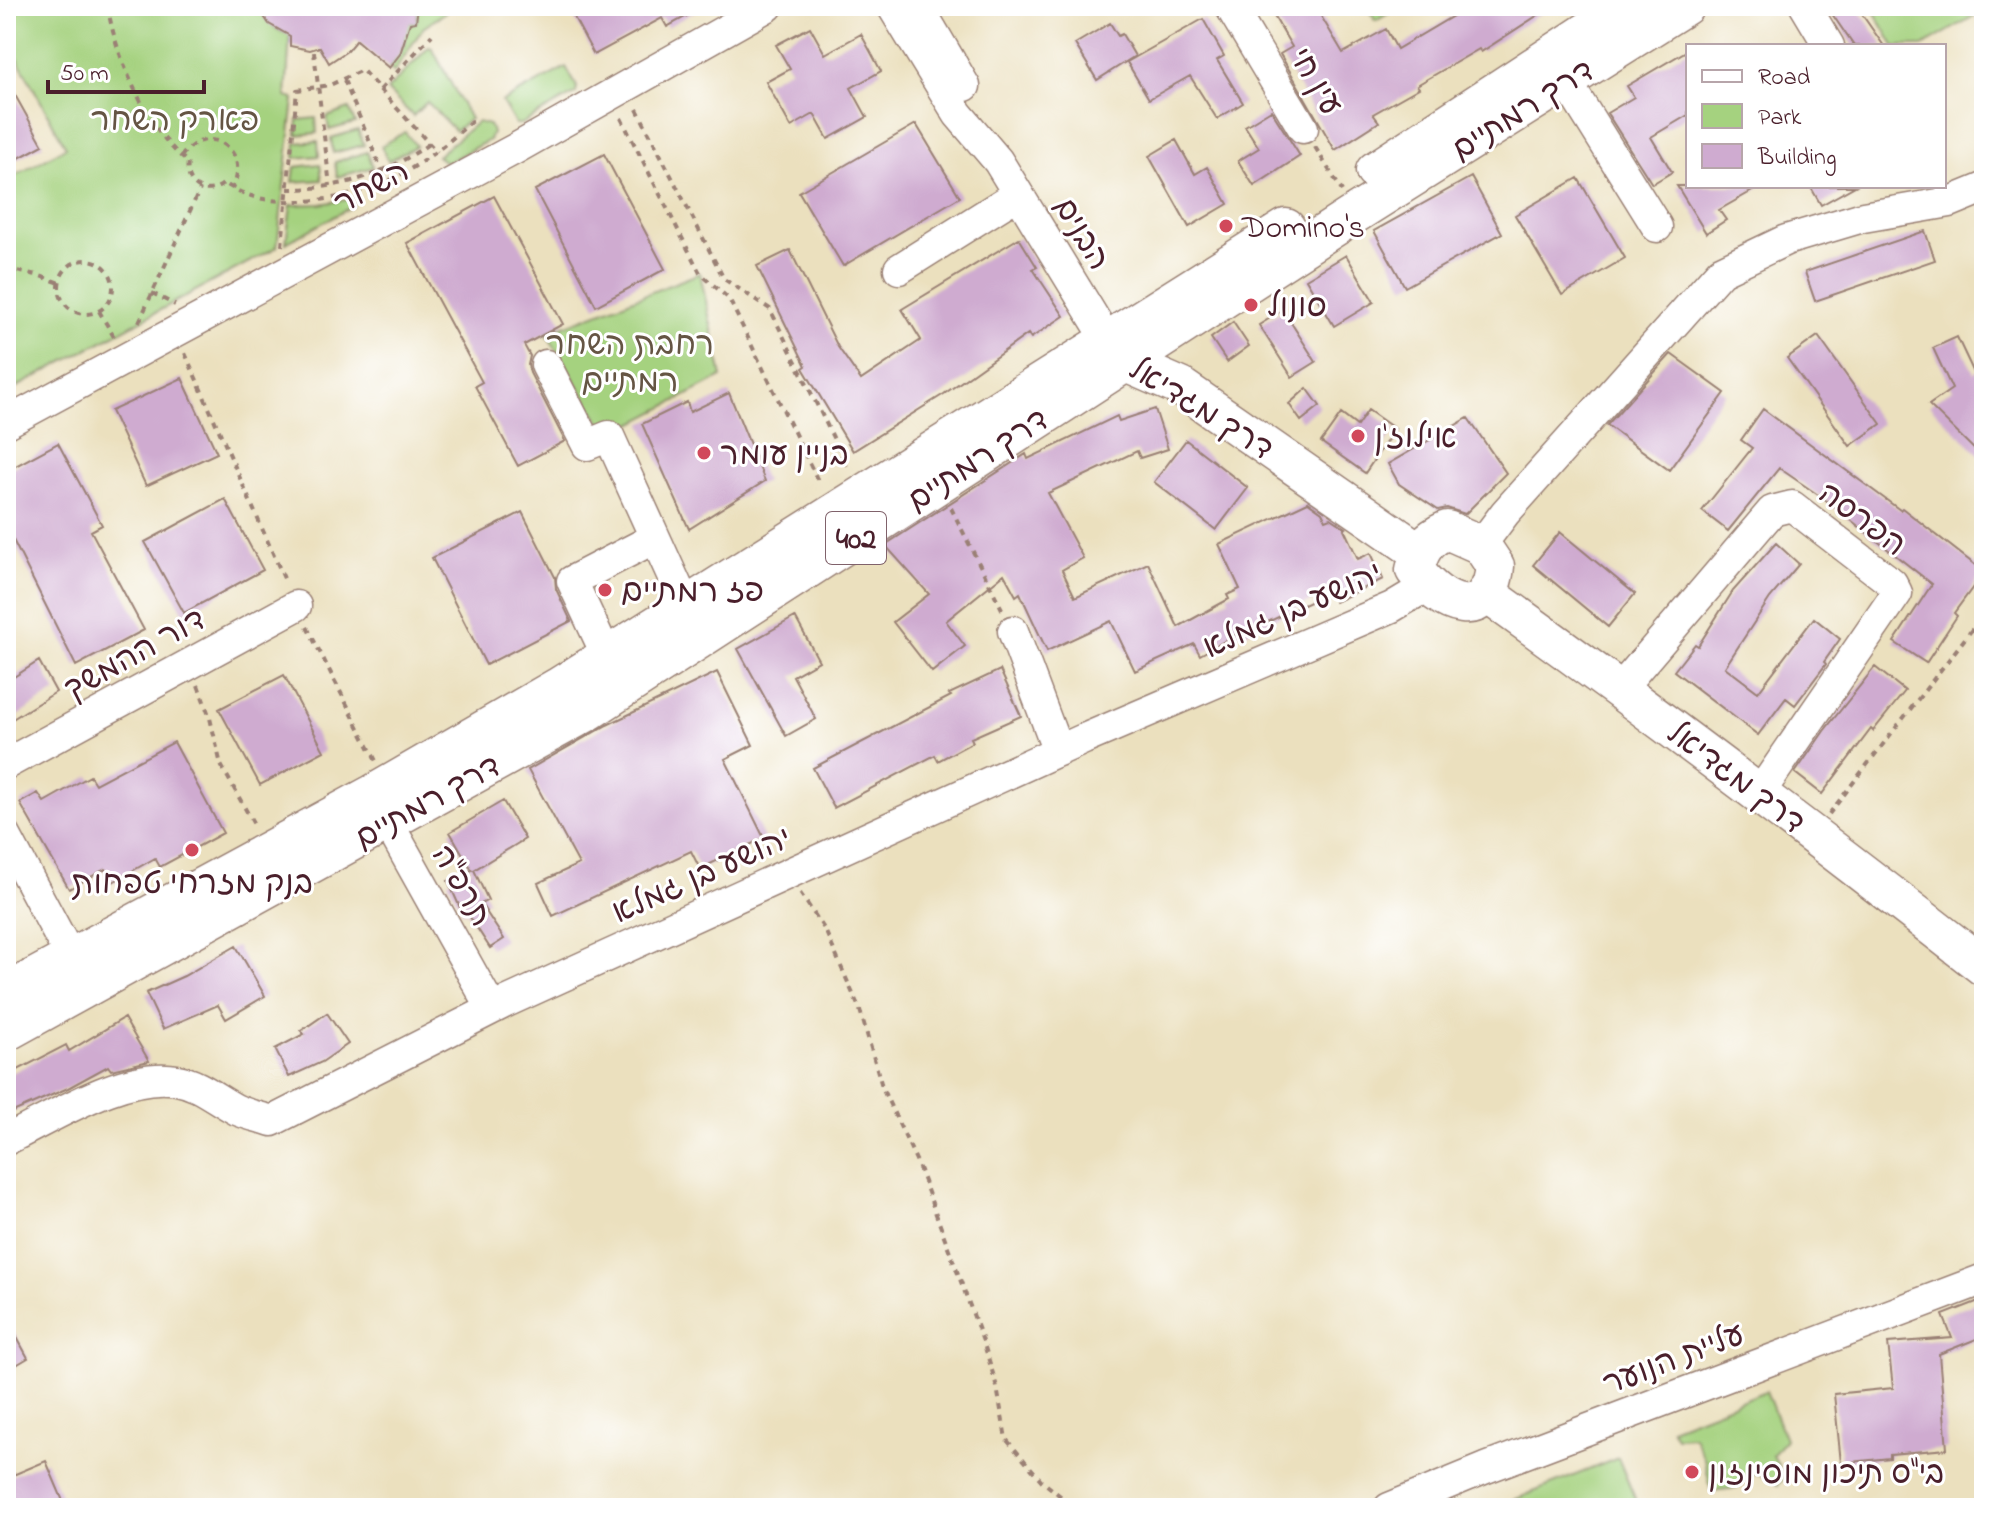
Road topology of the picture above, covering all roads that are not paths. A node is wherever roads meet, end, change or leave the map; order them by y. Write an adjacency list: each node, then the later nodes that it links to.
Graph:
1 (768, 6): 21 (street, השחר)
2 (892, 6): 11 (street, הבנים)
3 (918, 6): 11 (street, הבנים)
4 (1230, 6): 10 (street, עין חי)
5 (1685, 6): 9 (main road, דרך רמתיים / 402)
6 (1805, 6): 8 (street)
7 (1614, 9): 17 (main road, דרך רמתיים / 402)
8 (1828, 44)
9 (1566, 81): 14 (street); 16 (main road, דרך רמתיים / 402)
10 (1303, 128)
11 (998, 161): 13 (street, הבנים)
12 (1984, 188): 23 (street)
13 (1018, 194): 15 (street); 17 (street, הבנים)
14 (1657, 227)
15 (899, 269)
16 (1190, 322): 17 (main road, דרך רמתיים / 402); 19 (main road)
17 (1117, 352): 19 (main road, דרך מגדיאל); 20 (main road, דרך רמתיים / 402); 27 (main road, דרך רמתיים / 402)
18 (546, 365): 22 (street)
19 (1181, 387): 20 (main road); 24 (main road, דרך מגדיאל)
20 (1045, 415): 34 (main road, דרך רמתיים / 402)
21 (6, 423)
22 (655, 538): 27 (street); 29 (street)
23 (1481, 545): 24 (main road); 25 (main road)
24 (1423, 569): 25 (main road); 31 (street, יהושע בן גמלא)
25 (1486, 593): 30 (main road, דרך מגדיאל)
26 (296, 606): 32 (street, דור ההמשך)
27 (686, 606): 29 (main road, דרך רמתיים / 402)
28 (1013, 631): 31 (street)
29 (607, 656): 34 (main road, דרך רמתיים / 402)
30 (1620, 689): 33 (main road, דרך מגדיאל); 33 (street, הפרסה)
31 (1058, 751): 39 (street, יהושע בן גמלא)
32 (6, 764)
33 (1759, 794): 37 (main road, דרך מגדיאל)
34 (383, 801): 36 (main road, דרך רמתיים / 402); 39 (street, תרפ"ה); 40 (main road, דרך רמתיים / 402)
35 (6, 836): 36 (street)
36 (71, 958): 38 (main road, דרך רמתיים / 402)
37 (1984, 967)
38 (6, 993)
39 (492, 1009): 41 (street, יהושע בן גמלא)
40 (6, 1032)
41 (6, 1140)
42 (1984, 1279): 43 (street, עליית הנוער)
43 (1389, 1508)

